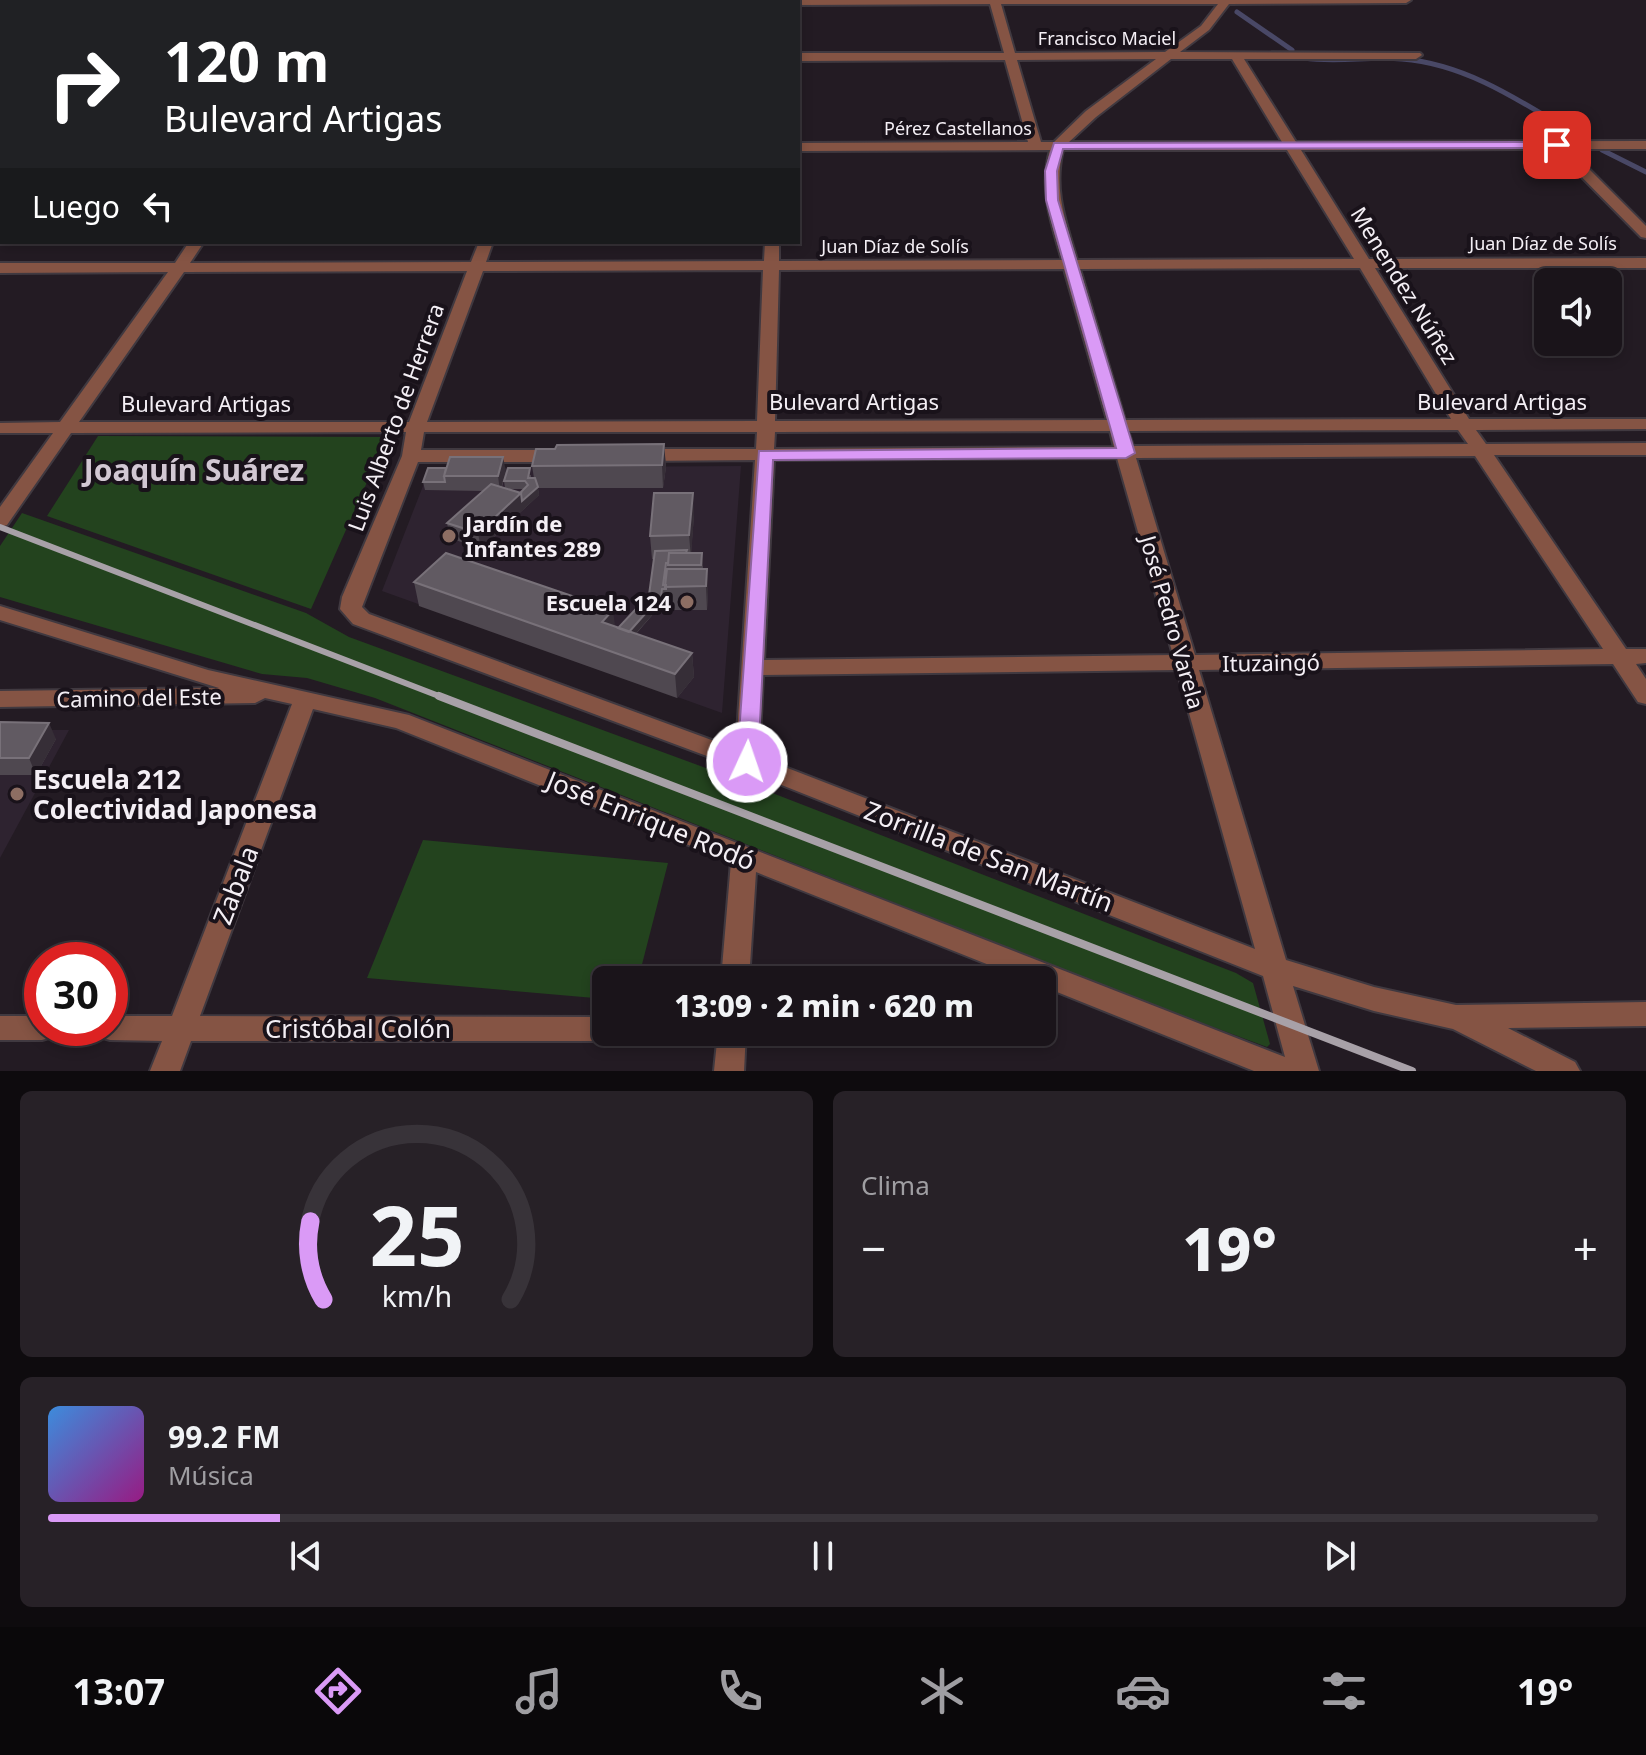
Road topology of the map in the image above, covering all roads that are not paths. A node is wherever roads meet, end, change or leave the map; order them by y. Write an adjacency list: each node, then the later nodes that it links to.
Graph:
1 (1226, 0): 2 (street); 3 (street); 7 (street)
2 (1406, 0)
3 (995, 1): 4 (street); 6 (street)
4 (800, 2)
5 (1416, 55): 8 (street, Francisco Maciel)
6 (1011, 56): 7 (street, Francisco Maciel); 9 (street, Francisco Maciel); 10 (street)
7 (1173, 56): 8 (street, Francisco Maciel); 14 (street)
8 (1236, 56): 11 (street, Menendez Núñez)
9 (800, 57)
10 (1035, 145): 14 (street, Pérez Castellanos); 15 (street, Pérez Castellanos)
11 (1290, 145): 12 (street, Pérez Castellanos); 14 (street, Pérez Castellanos); 20 (street, Menendez Núñez)
12 (1557, 145): 13 (street, Pérez Castellanos); 16 (street)
13 (1646, 145)
14 (1058, 146): 22 (street, José Pedro Varela)
15 (800, 147)
16 (1646, 234)
17 (196, 244): 26 (street)
18 (485, 244): 24 (street, Luis Alberto de Herrera)
19 (772, 244): 23 (street)
20 (1362, 263): 21 (street, Juan Díaz de Solís); 22 (street, Juan Díaz de Solís); 29 (street, Menendez Núñez)
21 (1646, 263)
22 (1071, 265): 23 (street, Juan Díaz de Solís); 32 (street, José Pedro Varela)
23 (770, 266): 24 (street, Juan Díaz de Solís); 31 (street)
24 (475, 267): 26 (street, Juan Díaz de Solís); 30 (street, Luis Alberto de Herrera)
25 (0, 268): 26 (street, Juan Díaz de Solís)
26 (179, 268): 35 (street)
27 (1646, 424): 29 (street, Bulevard Artigas)
28 (1025, 425): 31 (street, Bulevard Artigas); 32 (street, Bulevard Artigas); 38 (street)
29 (1464, 425): 33 (street, Bulevard Artigas); 37 (street, Menendez Núñez)
30 (416, 426): 31 (street, Bulevard Artigas); 35 (street, Bulevard Artigas); 42 (street, Luis Alberto de Herrera)
31 (766, 426): 41 (street)
32 (1118, 426): 33 (street, Bulevard Artigas); 39 (street, José Pedro Varela)
33 (1222, 426): 40 (street)
34 (0, 428): 35 (street, Bulevard Artigas)
35 (62, 429): 45 (street)
36 (1646, 449): 37 (street)
37 (1481, 450): 40 (street); 48 (street, Menendez Núñez)
38 (1029, 452): 39 (street); 41 (street)
39 (1126, 453): 40 (street); 50 (street, José Pedro Varela)
40 (1232, 453)
41 (765, 455): 44 (street); 51 (street)
42 (411, 456): 43 (street); 46 (street, Luis Alberto de Herrera)
43 (580, 456)
44 (611, 456)
45 (0, 521)
46 (351, 609): 56 (street, Zorrilla de San Martín)
47 (0, 613): 52 (street, José Enrique Rodó)
48 (1618, 656): 49 (street, Ituzaingó); 50 (street, Ituzaingó); 53 (street, Menendez Núñez)
49 (1646, 656)
50 (1184, 664): 51 (street, Ituzaingó); 59 (street, José Pedro Varela)
51 (753, 668): 56 (street)
52 (279, 693): 54 (street, Camino del Este); 55 (street, José Enrique Rodó)
53 (1646, 696)
54 (0, 699)
55 (305, 700): 57 (street, José Enrique Rodó); 65 (street, Zabala)
56 (747, 762): 59 (street, Zorrilla de San Martín)
57 (744, 857): 58 (street); 70 (street, José Enrique Rodó)
58 (736, 966)
59 (1274, 968): 61 (street, Zorrilla de San Martín); 71 (street, José Pedro Varela)
60 (1646, 1014): 61 (street, Zorrilla de San Martín)
61 (1456, 1017): 72 (street)
62 (0, 1028): 63 (street)
63 (24, 1028)
64 (128, 1028): 65 (street, Cristóbal Colón)
65 (181, 1028): 66 (street, Cristóbal Colón); 68 (street, Zabala)
66 (592, 1029)
67 (731, 1046): 69 (street)
68 (165, 1071)
69 (729, 1071)
70 (1288, 1071)
71 (1304, 1071)
72 (1565, 1071)

